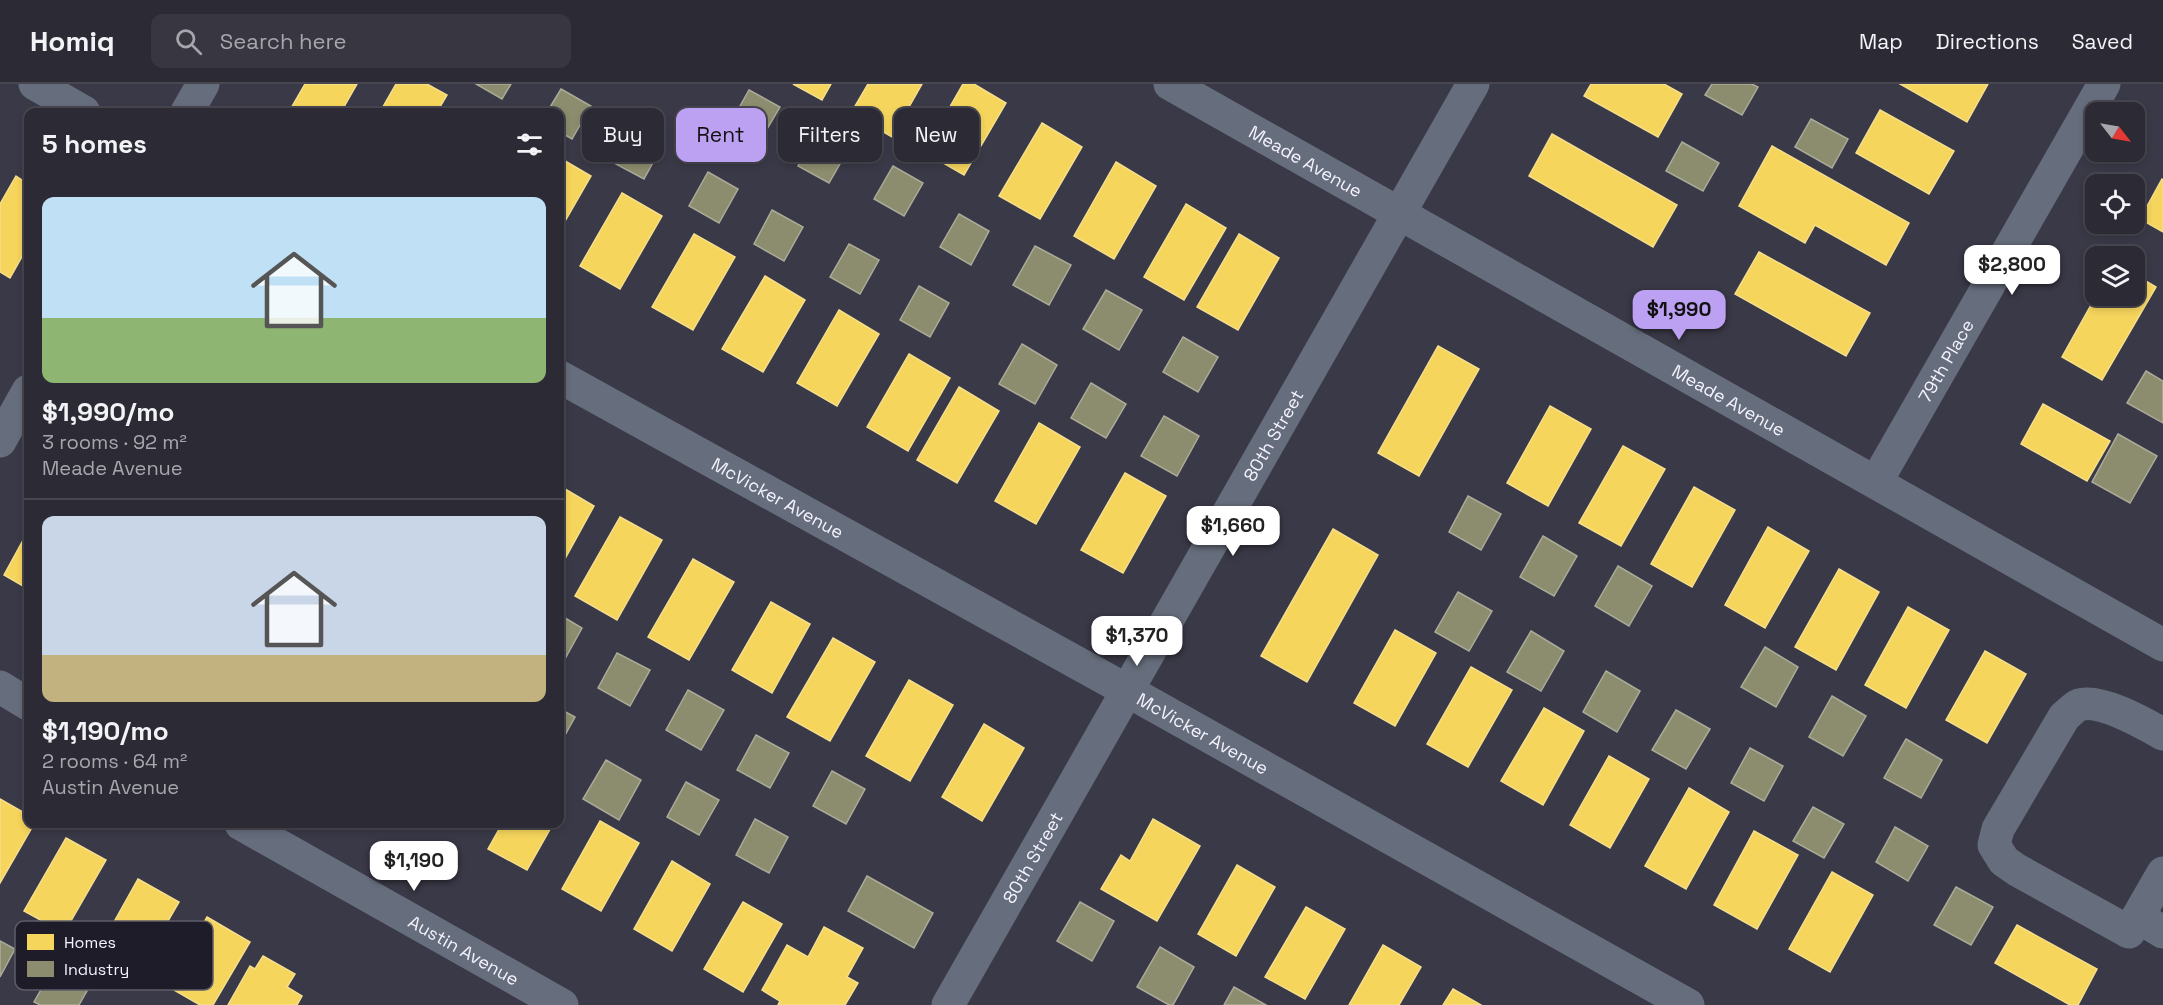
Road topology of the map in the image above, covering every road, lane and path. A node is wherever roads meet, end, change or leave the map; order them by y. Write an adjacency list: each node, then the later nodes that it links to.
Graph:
1 (34, 84): 6 (street)
2 (203, 84): 7 (street)
3 (1170, 84): 8 (street, Meade Avenue)
4 (1473, 84): 8 (street, 80th Street)
5 (2104, 84): 12 (street, 79th Place)
6 (77, 108)
7 (189, 108)
8 (1400, 213): 12 (street, Meade Avenue); 15 (street, 80th Street)
9 (564, 379): 15 (street, McVicker Avenue)
10 (24, 398): 11 (street)
11 (0, 441)
12 (1876, 482): 13 (street, Meade Avenue)
13 (2163, 645)
14 (0, 687): 16 (street)
15 (1128, 691): 22 (street, 80th Street); 23 (street, McVicker Avenue)
16 (24, 702)
17 (2163, 734): 20 (street)
18 (248, 828): 21 (street, Austin Avenue)
19 (2163, 873): 20 (street)
20 (2143, 927)
21 (562, 1005)
22 (948, 1005)
23 (1688, 1005)

